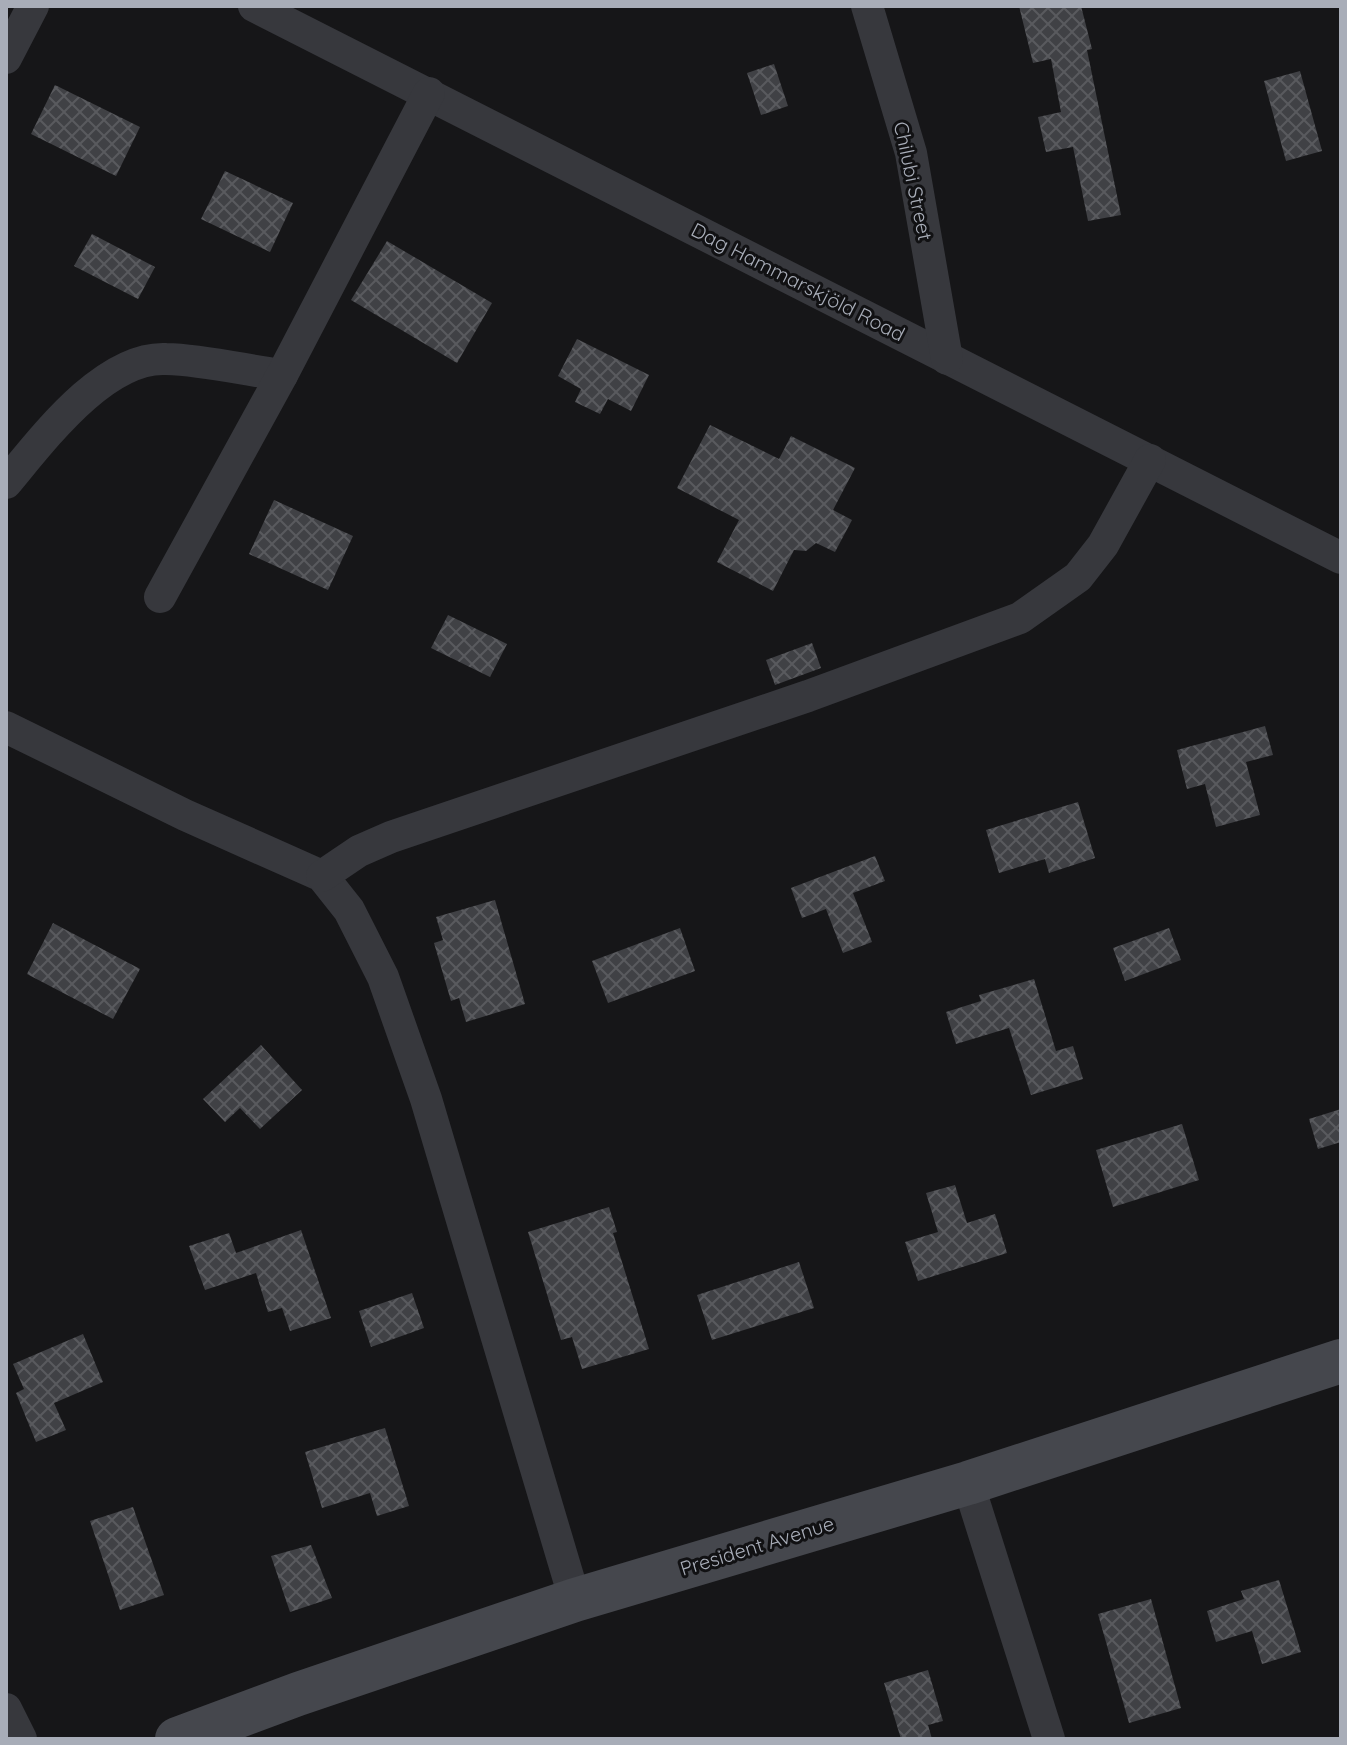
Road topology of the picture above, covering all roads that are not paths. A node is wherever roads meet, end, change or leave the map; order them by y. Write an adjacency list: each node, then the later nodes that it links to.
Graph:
1 (33, 6): 4 (street)
2 (254, 6): 5 (street, Dag Hammarskjöld Road)
3 (867, 6): 6 (street, Chilubi Street)
4 (6, 58)
5 (429, 93): 6 (street, Dag Hammarskjöld Road); 7 (street)
6 (947, 359): 8 (street, Dag Hammarskjöld Road)
7 (282, 375): 9 (street); 11 (street)
8 (1150, 460): 10 (street, Dag Hammarskjöld Road); 13 (street)
9 (6, 483)
10 (1341, 558)
11 (160, 597)
12 (6, 727): 13 (street)
13 (322, 876): 16 (street)
14 (1341, 1361): 15 (street, President Avenue)
15 (968, 1483): 16 (street, President Avenue); 20 (street)
16 (575, 1600): 19 (street, President Avenue)
17 (6, 1709): 18 (street)
18 (21, 1739)
19 (177, 1739)
20 (1049, 1739)

